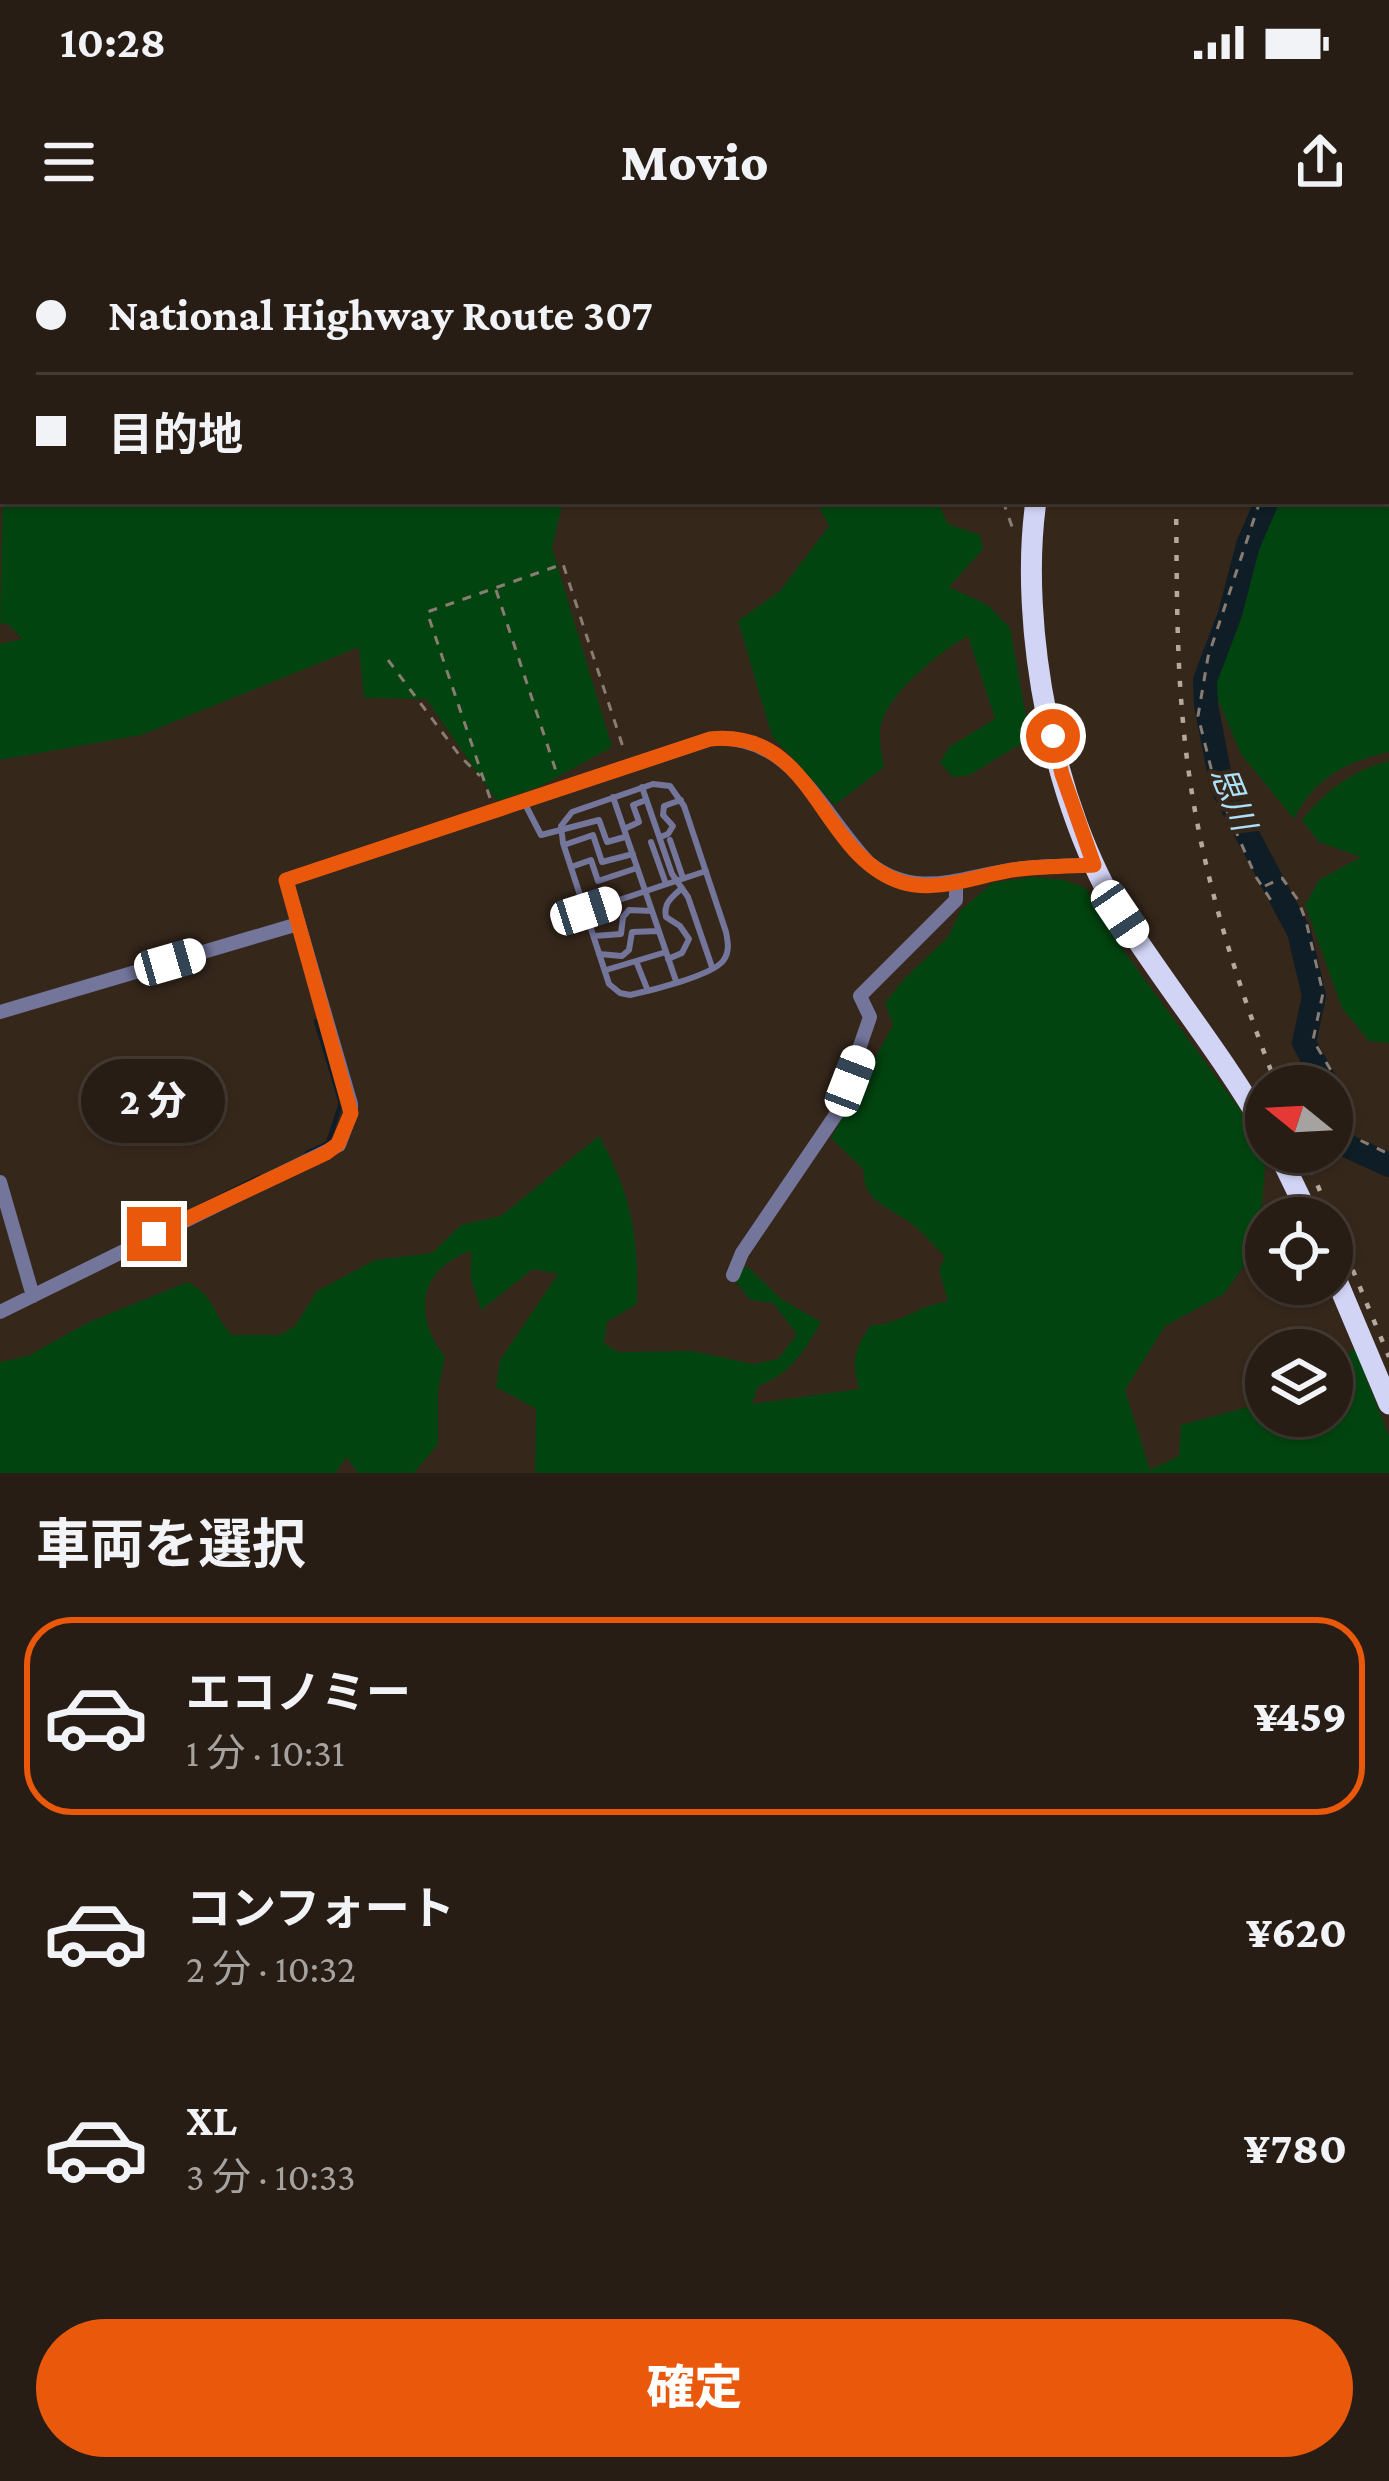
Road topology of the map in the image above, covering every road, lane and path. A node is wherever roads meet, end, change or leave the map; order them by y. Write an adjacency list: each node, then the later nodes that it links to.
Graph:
1 (1036, 504): 25 (highway)
2 (1260, 504): 32 (path)
3 (495, 588): 5 (path); 6 (path); 8 (path)
4 (388, 660): 6 (path)
5 (630, 766): 8 (street); 30 (street)
6 (484, 779): 13 (path)
7 (642, 787): 9 (lane); 10 (lane); 11 (lane)
8 (562, 788): 12 (street)
9 (613, 797): 14 (lane); 15 (lane)
10 (646, 800): 15 (lane); 16 (lane)
11 (681, 800): 16 (lane); 28 (lane)
12 (523, 801): 13 (street); 14 (lane)
13 (494, 811): 37 (street)
14 (561, 832): 15 (lane); 19 (lane)
15 (625, 832): 22 (lane)
16 (660, 837): 29 (lane)
17 (670, 839): 21 (lane)
18 (651, 842): 23 (lane)
19 (564, 845): 22 (lane); 26 (lane)
20 (686, 848): 21 (lane)
21 (675, 853): 29 (lane)
22 (633, 854): 27 (lane)
23 (657, 859): 24 (lane); 31 (lane)
24 (646, 862)
25 (1094, 865): 30 (street); 48 (highway)
26 (571, 867): 27 (lane); 35 (lane)
27 (637, 868): 33 (lane)
28 (706, 871): 29 (lane); 43 (lane)
29 (680, 882): 31 (lane); 41 (lane); 43 (lane)
30 (956, 882): 51 (street)
31 (666, 884): 33 (lane)
32 (1264, 886): 34 (path); 49 (path)
33 (645, 891): 35 (lane); 36 (lane)
34 (1274, 904)
35 (586, 911): 39 (lane)
36 (652, 911): 38 (lane); 39 (lane)
37 (298, 924): 47 (street); 52 (street)
38 (658, 931): 40 (lane); 41 (lane)
39 (594, 936): 40 (lane)
40 (599, 954): 44 (lane)
41 (667, 956): 42 (lane); 45 (lane)
42 (636, 961): 44 (lane); 46 (lane)
43 (713, 968): 45 (lane)
44 (605, 971): 46 (lane)
45 (676, 981): 46 (lane)
46 (648, 991)
47 (0, 1012)
48 (1245, 1100)
49 (1389, 1154)
50 (0, 1182): 52 (street)
51 (733, 1275)
52 (34, 1296): 54 (street)
53 (1347, 1305): 55 (highway)
54 (0, 1312)
55 (1389, 1404)

